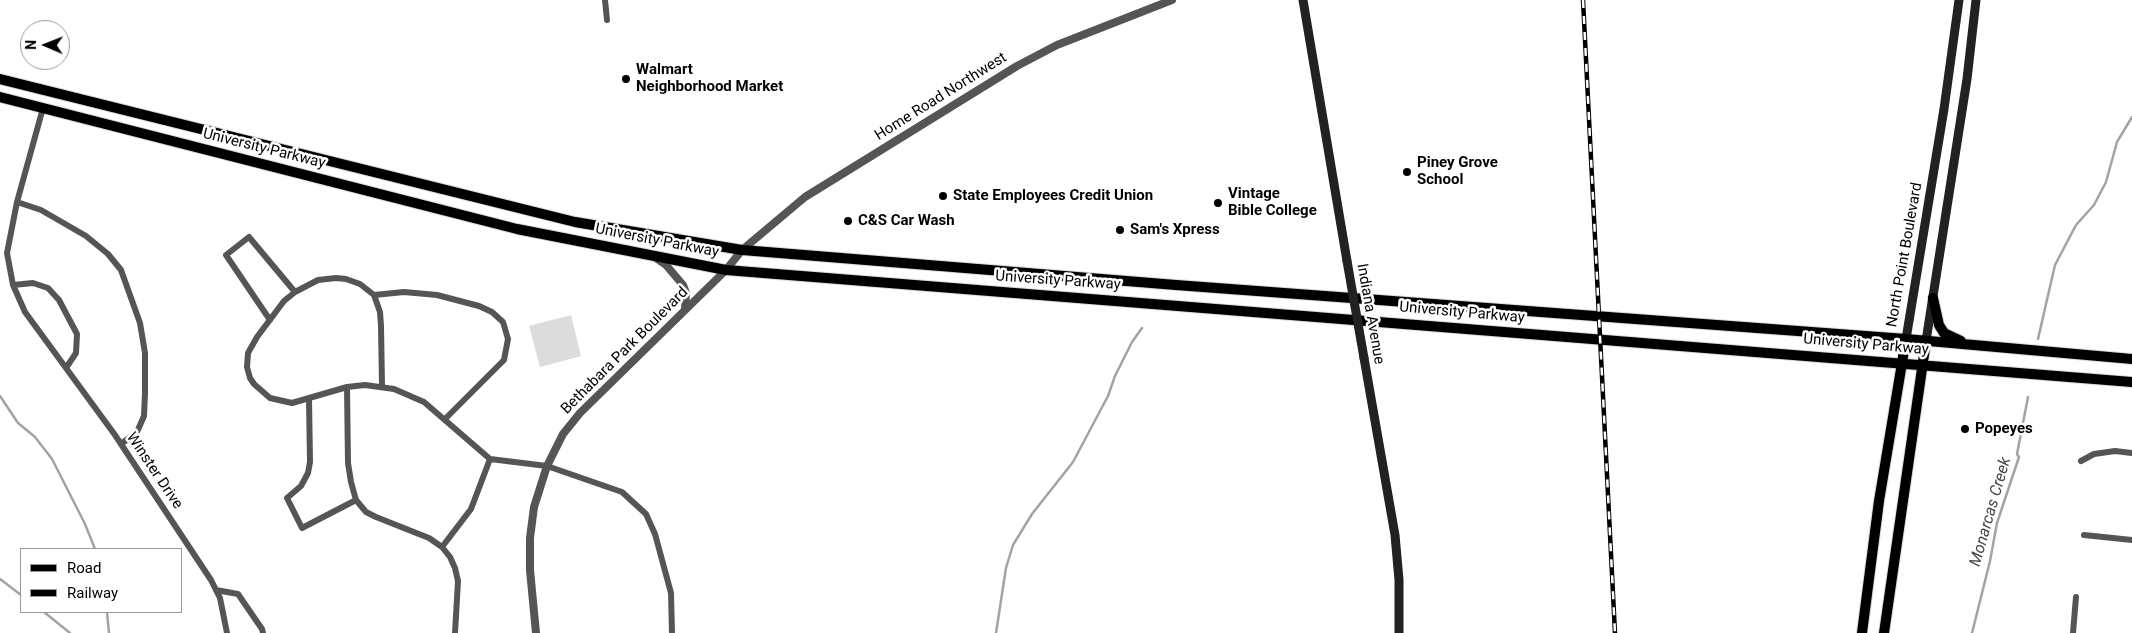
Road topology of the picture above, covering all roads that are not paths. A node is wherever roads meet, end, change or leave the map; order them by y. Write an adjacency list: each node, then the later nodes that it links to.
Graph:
1 (605, 0): 6 (street)
2 (1172, 0): 11 (street, Home Road Northwest)
3 (1303, 0): 48 (main road, Indiana Avenue, bridge)
4 (1959, 0): 20 (main road, North Point Boulevard)
5 (1976, 0): 17 (main road)
6 (607, 20)
7 (0, 80): 11 (main road, University Parkway)
8 (0, 98): 9 (main road, University Parkway)
9 (43, 108): 10 (street, Winster Drive); 12 (main road, University Parkway)
10 (17, 202): 14 (street, Winster Drive); 32 (street)
11 (742, 250): 13 (street, Home Road Northwest); 20 (main road, University Parkway)
12 (652, 256): 13 (main road, University Parkway); 18 (street)
13 (726, 270): 18 (street, Bethabara Park Boulevard); 24 (main road, University Parkway)
14 (12, 285): 26 (street, Winster Drive); 26 (street)
15 (295, 292): 16 (street); 19 (street); 19 (street)
16 (374, 295): 28 (street); 31 (street)
17 (1933, 298): 21 (main road); 22 (main road)
18 (685, 310): 36 (street, Bethabara Park Boulevard)
19 (270, 320): 30 (street)
20 (1906, 339): 21 (main road, University Parkway); 24 (main road, North Point Boulevard)
21 (1926, 341): 22 (main road, University Parkway); 25 (main road)
22 (1969, 345): 23 (main road, University Parkway)
23 (2132, 359)
24 (1903, 363): 25 (main road, University Parkway); 49 (main road, North Point Boulevard)
25 (1922, 365): 27 (main road, University Parkway); 50 (main road)
26 (66, 368): 32 (street, Winster Drive)
27 (2132, 382)
28 (382, 386): 29 (street); 31 (street)
29 (347, 387): 30 (street); 37 (street)
30 (309, 399): 37 (street)
31 (445, 419): 34 (street)
32 (121, 444): 41 (street, Winster Drive)
33 (2132, 453): 35 (street)
34 (490, 459): 36 (street); 40 (street)
35 (2081, 461)
36 (547, 466): 46 (street, Bethabara Park Boulevard); 47 (street)
37 (356, 500): 40 (street)
38 (2084, 535): 39 (street)
39 (2132, 540)
40 (442, 547): 45 (street)
41 (216, 590): 43 (street, Winster Drive); 44 (street)
42 (2076, 597): 51 (street)
43 (227, 633)
44 (263, 633)
45 (455, 633)
46 (536, 633)
47 (672, 633)
48 (1399, 633)
49 (1862, 633)
50 (1884, 633)
51 (2073, 633)

